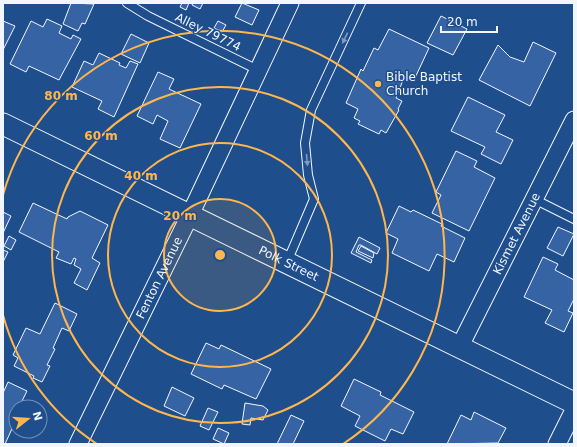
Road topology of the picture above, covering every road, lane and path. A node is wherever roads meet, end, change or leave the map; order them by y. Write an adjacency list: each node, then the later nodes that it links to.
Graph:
1 (127, 3): 4 (lane, Alley 79774)
2 (290, 3): 4 (street, Fenton Avenue)
3 (361, 3): 10 (lane, one-way to 10)
4 (258, 70): 8 (street, Fenton Avenue)
5 (574, 120): 7 (street, Kismet Avenue)
6 (3, 124): 8 (street, Polk Street)
7 (534, 199): 9 (lane); 11 (street, Kismet Avenue)
8 (190, 215): 10 (street, Polk Street); 14 (street, Fenton Avenue)
9 (574, 219)
10 (287, 263): 11 (street, Polk Street)
11 (459, 348): 12 (street, Polk Street)
12 (574, 403)
13 (574, 410): 15 (street)
14 (78, 444)
15 (557, 444)

